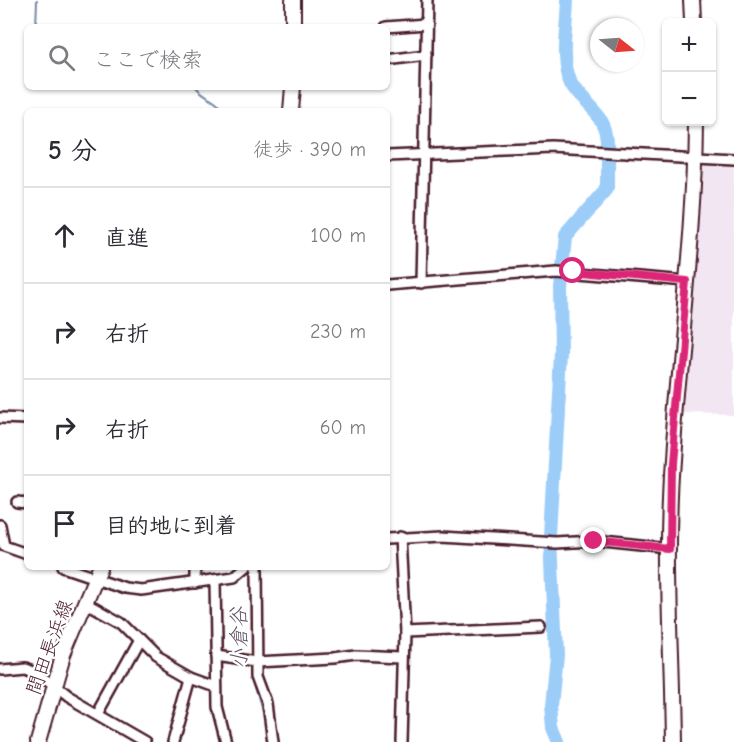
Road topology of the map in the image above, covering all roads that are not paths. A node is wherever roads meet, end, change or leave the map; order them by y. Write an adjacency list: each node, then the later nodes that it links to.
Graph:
1 (292, 0): 5 (street)
2 (427, 0): 6 (street)
3 (693, 0): 4 (street)
4 (694, 18)
5 (293, 24)
6 (426, 24): 7 (street); 8 (street)
7 (390, 27)
8 (426, 54): 9 (street); 13 (street)
9 (390, 60)
10 (293, 90): 11 (street)
11 (291, 108)
12 (696, 126): 14 (street)
13 (425, 154): 14 (street); 15 (street); 18 (street)
14 (696, 155): 16 (street); 17 (street)
15 (390, 156)
16 (734, 159)
17 (687, 282): 18 (street); 25 (street)
18 (421, 283): 19 (street)
19 (390, 285)
20 (0, 418): 21 (street)
21 (24, 419)
22 (0, 525): 26 (street)
23 (400, 537): 24 (street); 25 (street); 36 (street)
24 (390, 539)
25 (670, 549): 53 (street)
26 (24, 553)
27 (80, 570): 31 (street)
28 (195, 570): 33 (street)
29 (242, 570): 32 (street)
30 (257, 570): 40 (street)
31 (97, 573): 33 (street); 34 (street, 間田長浜線)
32 (215, 580): 33 (street); 38 (street)
33 (195, 582)
34 (85, 602): 37 (street); 44 (street, 間田長浜線)
35 (541, 627): 36 (street)
36 (405, 633): 39 (street)
37 (139, 640): 42 (street); 45 (street)
38 (216, 656): 40 (street); 43 (street)
39 (403, 657): 40 (street); 52 (street)
40 (257, 662): 51 (street)
41 (0, 669): 44 (street)
42 (191, 676): 43 (street); 49 (street)
43 (216, 686): 50 (street)
44 (54, 688): 45 (street); 47 (street, 間田長浜線)
45 (98, 714): 46 (street)
46 (129, 738): 48 (street)
47 (39, 742)
48 (145, 742)
49 (173, 742)
50 (226, 742)
51 (273, 742)
52 (402, 742)
53 (673, 742)

